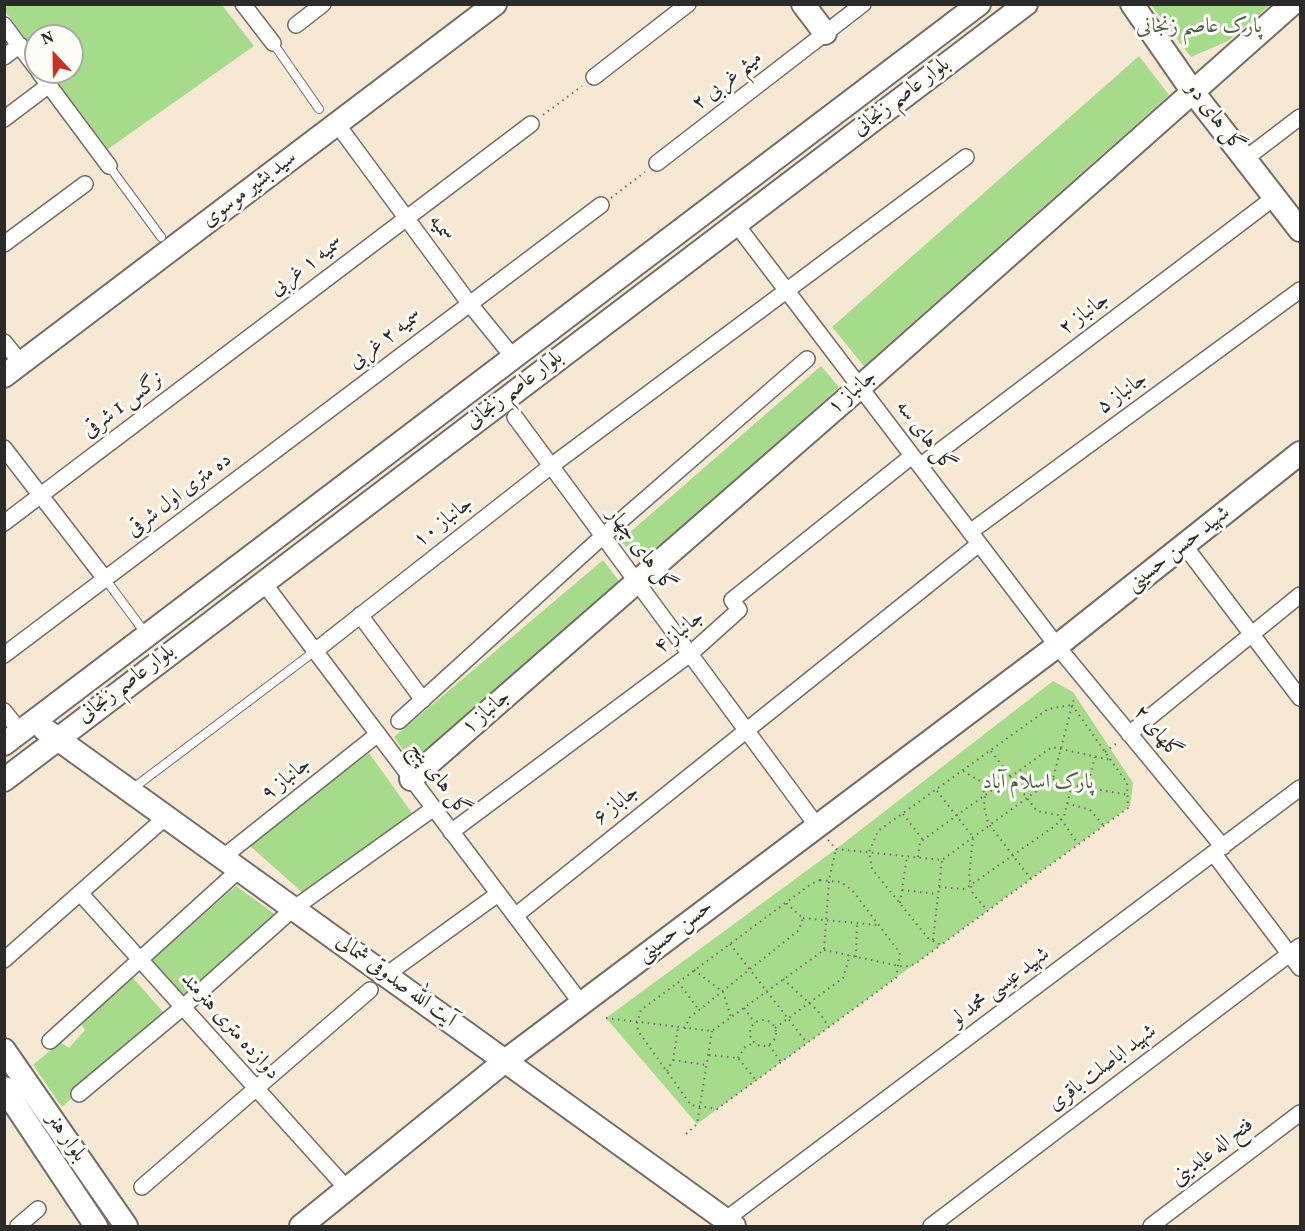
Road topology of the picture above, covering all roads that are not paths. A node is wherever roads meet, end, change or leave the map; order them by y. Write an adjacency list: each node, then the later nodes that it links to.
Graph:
1 (243, 4): 14 (street)
2 (322, 4): 12 (street)
3 (688, 4): 18 (street)
4 (803, 4): 13 (main road)
5 (863, 4): 13 (street, میثم غربی ۲)
6 (979, 4): 43 (main road, بلوار عاصم زنجانی)
7 (1026, 4): 34 (main road, بلوار عاصم زنجانی)
8 (1132, 4): 20 (main road, گل های دو)
9 (1292, 4): 20 (main road, جانباز ۱)
10 (487, 7): 24 (main road, سید بشیر موسوی)
11 (4, 25): 15 (street)
12 (296, 25)
13 (825, 33): 28 (street, میثم غربی ۲)
14 (273, 43): 21 (lane)
15 (20, 45): 16 (street); 17 (street)
16 (24, 51)
17 (4, 57)
18 (594, 77)
19 (49, 85): 23 (street); 29 (street)
20 (1193, 92): 27 (main road, گل های دو); 46 (main road, جانباز ۱)
21 (319, 109)
22 (1300, 117): 27 (street)
23 (4, 119)
24 (337, 124): 33 (street, سمیه); 45 (main road, سید بشیر موسوی)
25 (531, 124): 33 (street, سمیه ۱ غربی)
26 (966, 157): 38 (street, جانباز ۱۰)
27 (1245, 159): 31 (main road, گل های دو)
28 (657, 163)
29 (109, 166): 36 (lane)
30 (85, 184): 37 (street)
31 (1275, 197): 35 (main road, گل های دو); 51 (street, جانباز ۲)
32 (602, 205): 40 (street, سمیه ۲ غربی)
33 (406, 218): 40 (street, سمیه); 42 (street, سمیه ۱ غربی)
34 (736, 224): 38 (street, گل های سه); 59 (main road, بلوار عاصم زنجانی)
35 (1300, 230)
36 (161, 237)
37 (4, 244)
38 (786, 290): 46 (street, گل های سه); 52 (street, جانباز ۱۰)
39 (1300, 290): 56 (street, جانباز ۵)
40 (469, 303): 43 (street, سمیه); 48 (street, سمیه ۲ غربی)
41 (4, 342): 45 (street)
42 (233, 350): 53 (street, نرگس 1 شرقی)
43 (513, 357): 64 (main road, بلوار عاصم زنجانی)
44 (807, 359): 55 (street)
45 (13, 370)
46 (860, 387): 51 (street, گل های سه); 60 (main road, جانباز ۱)
47 (515, 417): 52 (street, گل های چهار)
48 (281, 446): 58 (street, ده متری اول شرقی)
49 (4, 448): 53 (street)
50 (1300, 453): 57 (main road, شهید حسن حسینی)
51 (916, 461): 56 (street, گل های سه); 67 (street, جانباز ۴)
52 (550, 466): 55 (street, گل های چهار); 62 (street, جانباز ۱۰)
53 (40, 496): 54 (street, نرگس 1 شرقی); 58 (street)
54 (4, 523)
55 (603, 536): 60 (street, گل های چهار); 70 (street)
56 (974, 538): 65 (street, گل های سه); 73 (street, جانباز ۵)
57 (1184, 545): 63 (street); 65 (main road, شهید حسن حسینی)
58 (105, 580): 64 (lane); 68 (street, ده متری اول شرقی)
59 (263, 582): 66 (street, گل های پنج); 77 (main road, بلوار عاصم زنجانی)
60 (637, 582): 67 (street, گل های چهار); 78 (main road, جانباز ۱)
61 (1300, 595): 63 (street)
62 (360, 615): 66 (street, جانباز ۱۰); 70 (street)
63 (1251, 632): 69 (street); 75 (street)
64 (147, 635): 74 (main road, بلوار عاصم زنجانی)
65 (1057, 646): 75 (street, گلهای ۲); 84 (main road, حسن حسینی)
66 (315, 651): 76 (street, گل های پنج); 81 (lane, جانباز ۱۰)
67 (690, 654): 73 (street, گل های چهار); 85 (street, جانباز ۴)
68 (4, 655)
69 (1300, 698)
70 (423, 700): 72 (street)
71 (4, 711): 74 (street)
72 (399, 721)
73 (746, 729): 84 (street, گل های چهار); 91 (street, جاباز ۶)
74 (19, 732): 77 (main road, آیت الله صدوقی شمالی)
75 (1129, 734): 86 (street, گلهای ۲)
76 (378, 735): 78 (street, گل های پنج); 87 (street, جانباز ۹)
77 (56, 738): 79 (main road, بلوار عاصم زنجانی); 81 (main road, آیت الله صدوقی شمالی)
78 (411, 779): 82 (street, گل های پنج)
79 (4, 780)
80 (1300, 788): 86 (street, شهید عیسی محمد لو)
81 (129, 791): 83 (main road, آیت الله صدوقی شمالی)
82 (434, 808): 85 (street, گل های پنج); 90 (street)
83 (166, 817): 87 (main road, آیت الله صدوقی شمالی); 88 (street)
84 (817, 826): 97 (main road, حسن حسینی)
85 (452, 832): 89 (street, گل های پنج)
86 (1218, 850): 92 (street, گلهای ۲); 109 (street, شهید عیسی محمد لو)
87 (231, 864): 90 (main road, آیت الله صدوقی شمالی); 94 (street, جانباز ۹)
88 (80, 893): 93 (street); 94 (street, دوازده متری هنرمند)
89 (498, 894): 91 (street, گل های پنج); 96 (street)
90 (293, 909): 96 (main road, آیت الله صدوقی شمالی); 98 (street)
91 (515, 916): 97 (street, گل های پنج)
92 (1295, 950): 95 (street, گلهای ۲); 114 (street, شهید اباصلت باقری)
93 (4, 960)
94 (141, 960): 98 (street, دوازده متری هنرمند); 99 (street, جانباز ۹)
95 (1300, 968)
96 (378, 983): 101 (main road, آیت الله صدوقی شمالی); 102 (street)
97 (580, 1004): 101 (main road, حسن حسینی)
98 (183, 1007): 102 (street, دوازده متری هنرمند); 104 (street)
99 (50, 1041)
100 (4, 1050): 112 (main road, بلوار هنر)
101 (505, 1061): 107 (main road, حسن حسینی); 109 (main road, آیت الله صدوقی شمالی)
102 (255, 1087): 106 (street); 107 (street, دوازده متری هنرمند)
103 (4, 1088): 111 (main road, بلوار هنر)
104 (79, 1094)
105 (1300, 1113): 115 (street, فتح اله عابدینی)
106 (142, 1187)
107 (348, 1190): 113 (main road, حسن حسینی)
108 (38, 1209): 110 (street)
109 (730, 1223)
110 (18, 1227)
111 (96, 1227)
112 (126, 1227)
113 (301, 1227)
114 (931, 1227)
115 (1151, 1227)

